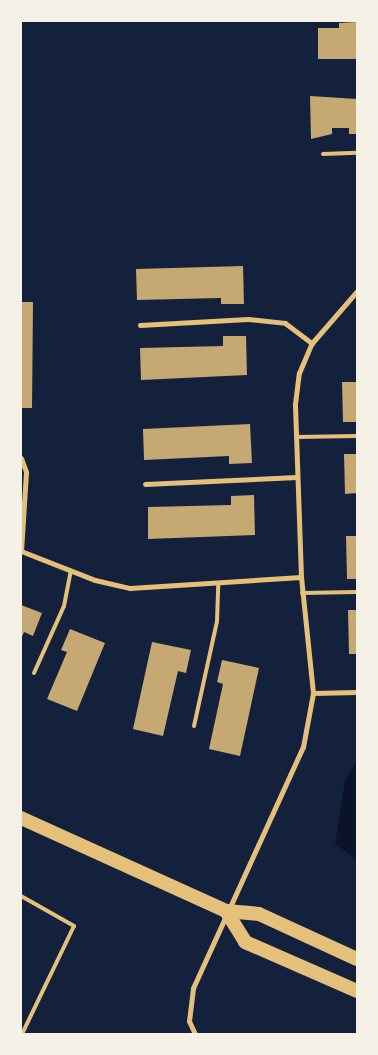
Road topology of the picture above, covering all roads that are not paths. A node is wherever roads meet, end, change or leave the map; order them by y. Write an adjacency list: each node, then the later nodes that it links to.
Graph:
1 (357, 153): 2 (lane)
2 (322, 154)
3 (357, 291): 5 (street)
4 (140, 325): 5 (street)
5 (312, 343): 7 (street)
6 (357, 436): 7 (lane)
7 (296, 437): 9 (street)
8 (21, 458): 11 (street)
9 (297, 477): 10 (street); 13 (street)
10 (145, 484)
11 (21, 551): 12 (street)
12 (71, 571): 14 (street); 17 (lane)
13 (301, 577): 14 (street); 16 (street)
14 (218, 584): 20 (lane)
15 (357, 592): 16 (lane)
16 (302, 593): 19 (street)
17 (34, 673)
18 (357, 692): 19 (street)
19 (313, 693): 23 (street)
20 (194, 726)
21 (21, 818): 23 (highway)
22 (21, 896): 26 (lane)
23 (226, 911): 24 (highway); 25 (highway); 27 (street)
24 (357, 959)
25 (357, 991)
26 (22, 1034)
27 (195, 1034)

